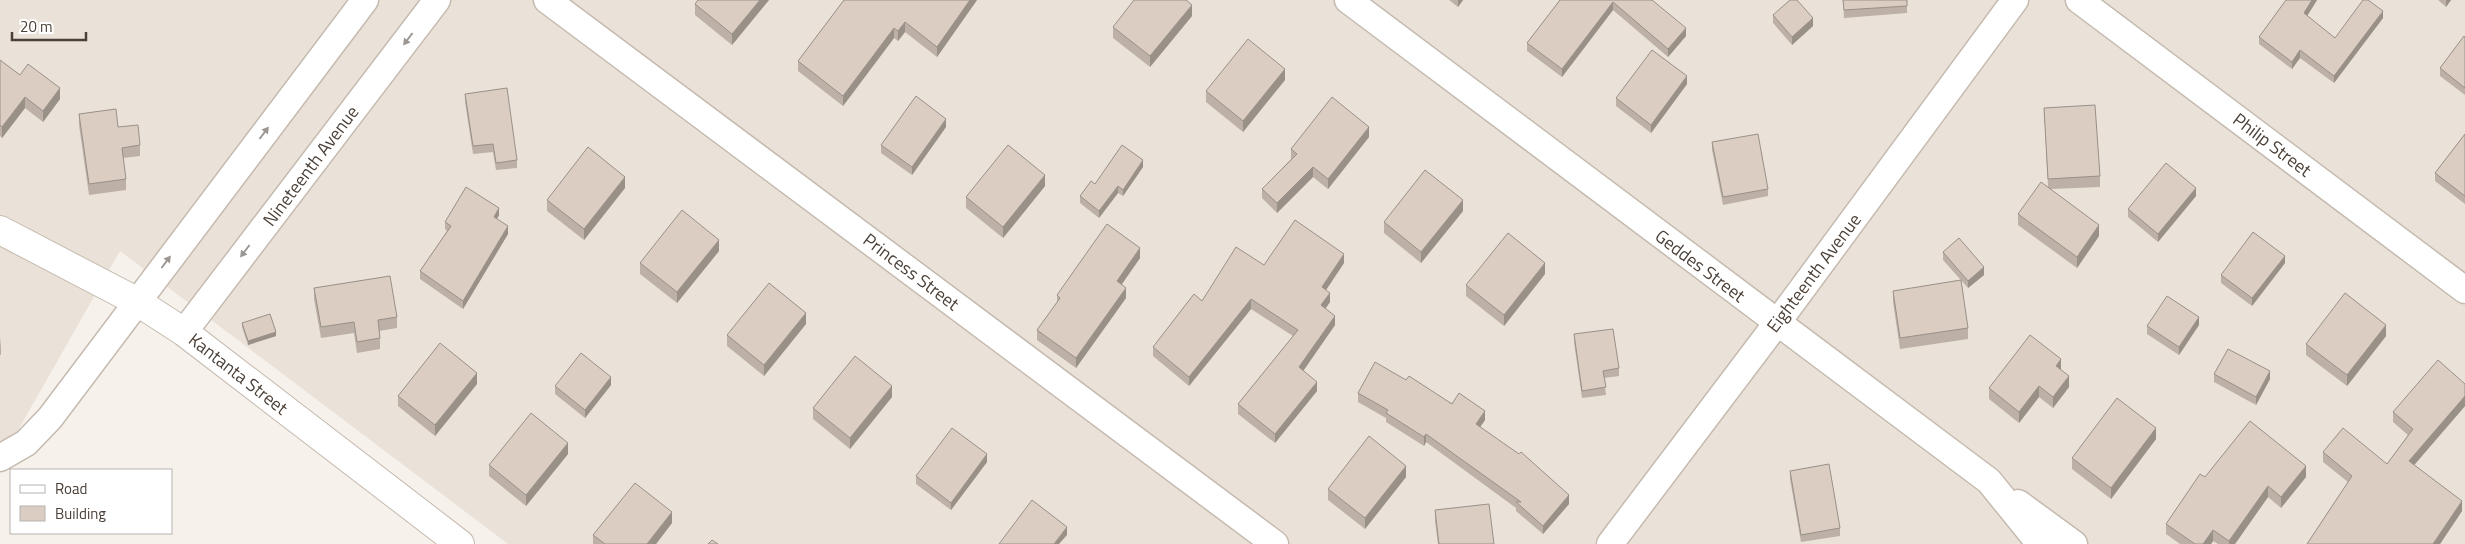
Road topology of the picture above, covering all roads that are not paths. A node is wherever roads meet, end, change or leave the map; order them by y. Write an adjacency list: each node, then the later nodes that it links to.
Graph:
1 (365, 0): 9 (street, one-way to 1)
2 (438, 0): 11 (street, Nineteenth Avenue, one-way to 11)
3 (547, 0): 15 (street, Princess Street)
4 (1348, 0): 10 (street, Geddes Street)
5 (2015, 0): 10 (street, Eighteenth Avenue)
6 (2079, 0): 8 (street, Philip Street)
7 (0, 230): 9 (street, Kantanta Street)
8 (2465, 290)
9 (136, 301): 11 (street, Kantanta Street); 12 (street)
10 (1777, 323): 13 (street, Geddes Street); 16 (street, Eighteenth Avenue)
11 (184, 332): 14 (street, Kantanta Street)
12 (0, 458)
13 (1989, 482): 17 (street, Geddes Street); 18 (street)
14 (460, 544)
15 (1275, 544)
16 (1610, 544)
17 (2040, 544)
18 (2074, 544)

